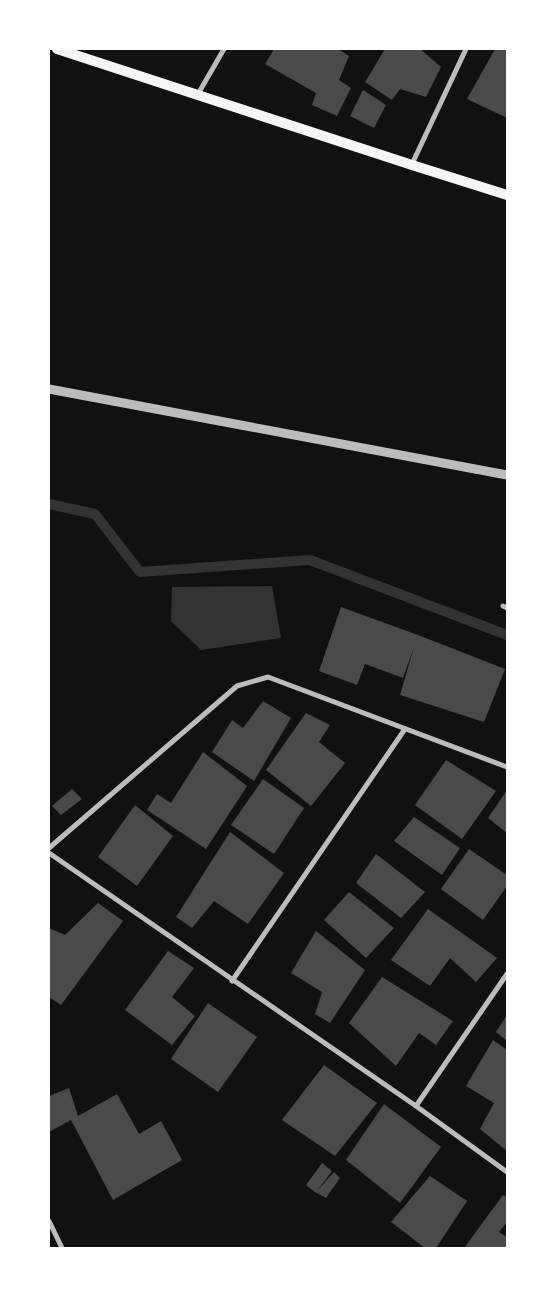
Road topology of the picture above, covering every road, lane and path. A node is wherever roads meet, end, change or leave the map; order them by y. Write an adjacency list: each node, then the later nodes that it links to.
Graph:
1 (57, 49): 5 (main road)
2 (224, 49): 5 (street)
3 (459, 49): 4 (street)
4 (465, 51): 6 (street)
5 (198, 94): 6 (main road)
6 (412, 165): 7 (main road)
7 (507, 195)
8 (49, 389): 9 (street)
9 (507, 475)
10 (405, 729): 11 (street); 12 (street); 15 (street)
11 (507, 767)
12 (49, 848)
13 (49, 853): 15 (street)
14 (507, 974): 16 (street)
15 (232, 981): 16 (street)
16 (416, 1106): 17 (street)
17 (507, 1172)
18 (49, 1221): 19 (street)
19 (62, 1248)

